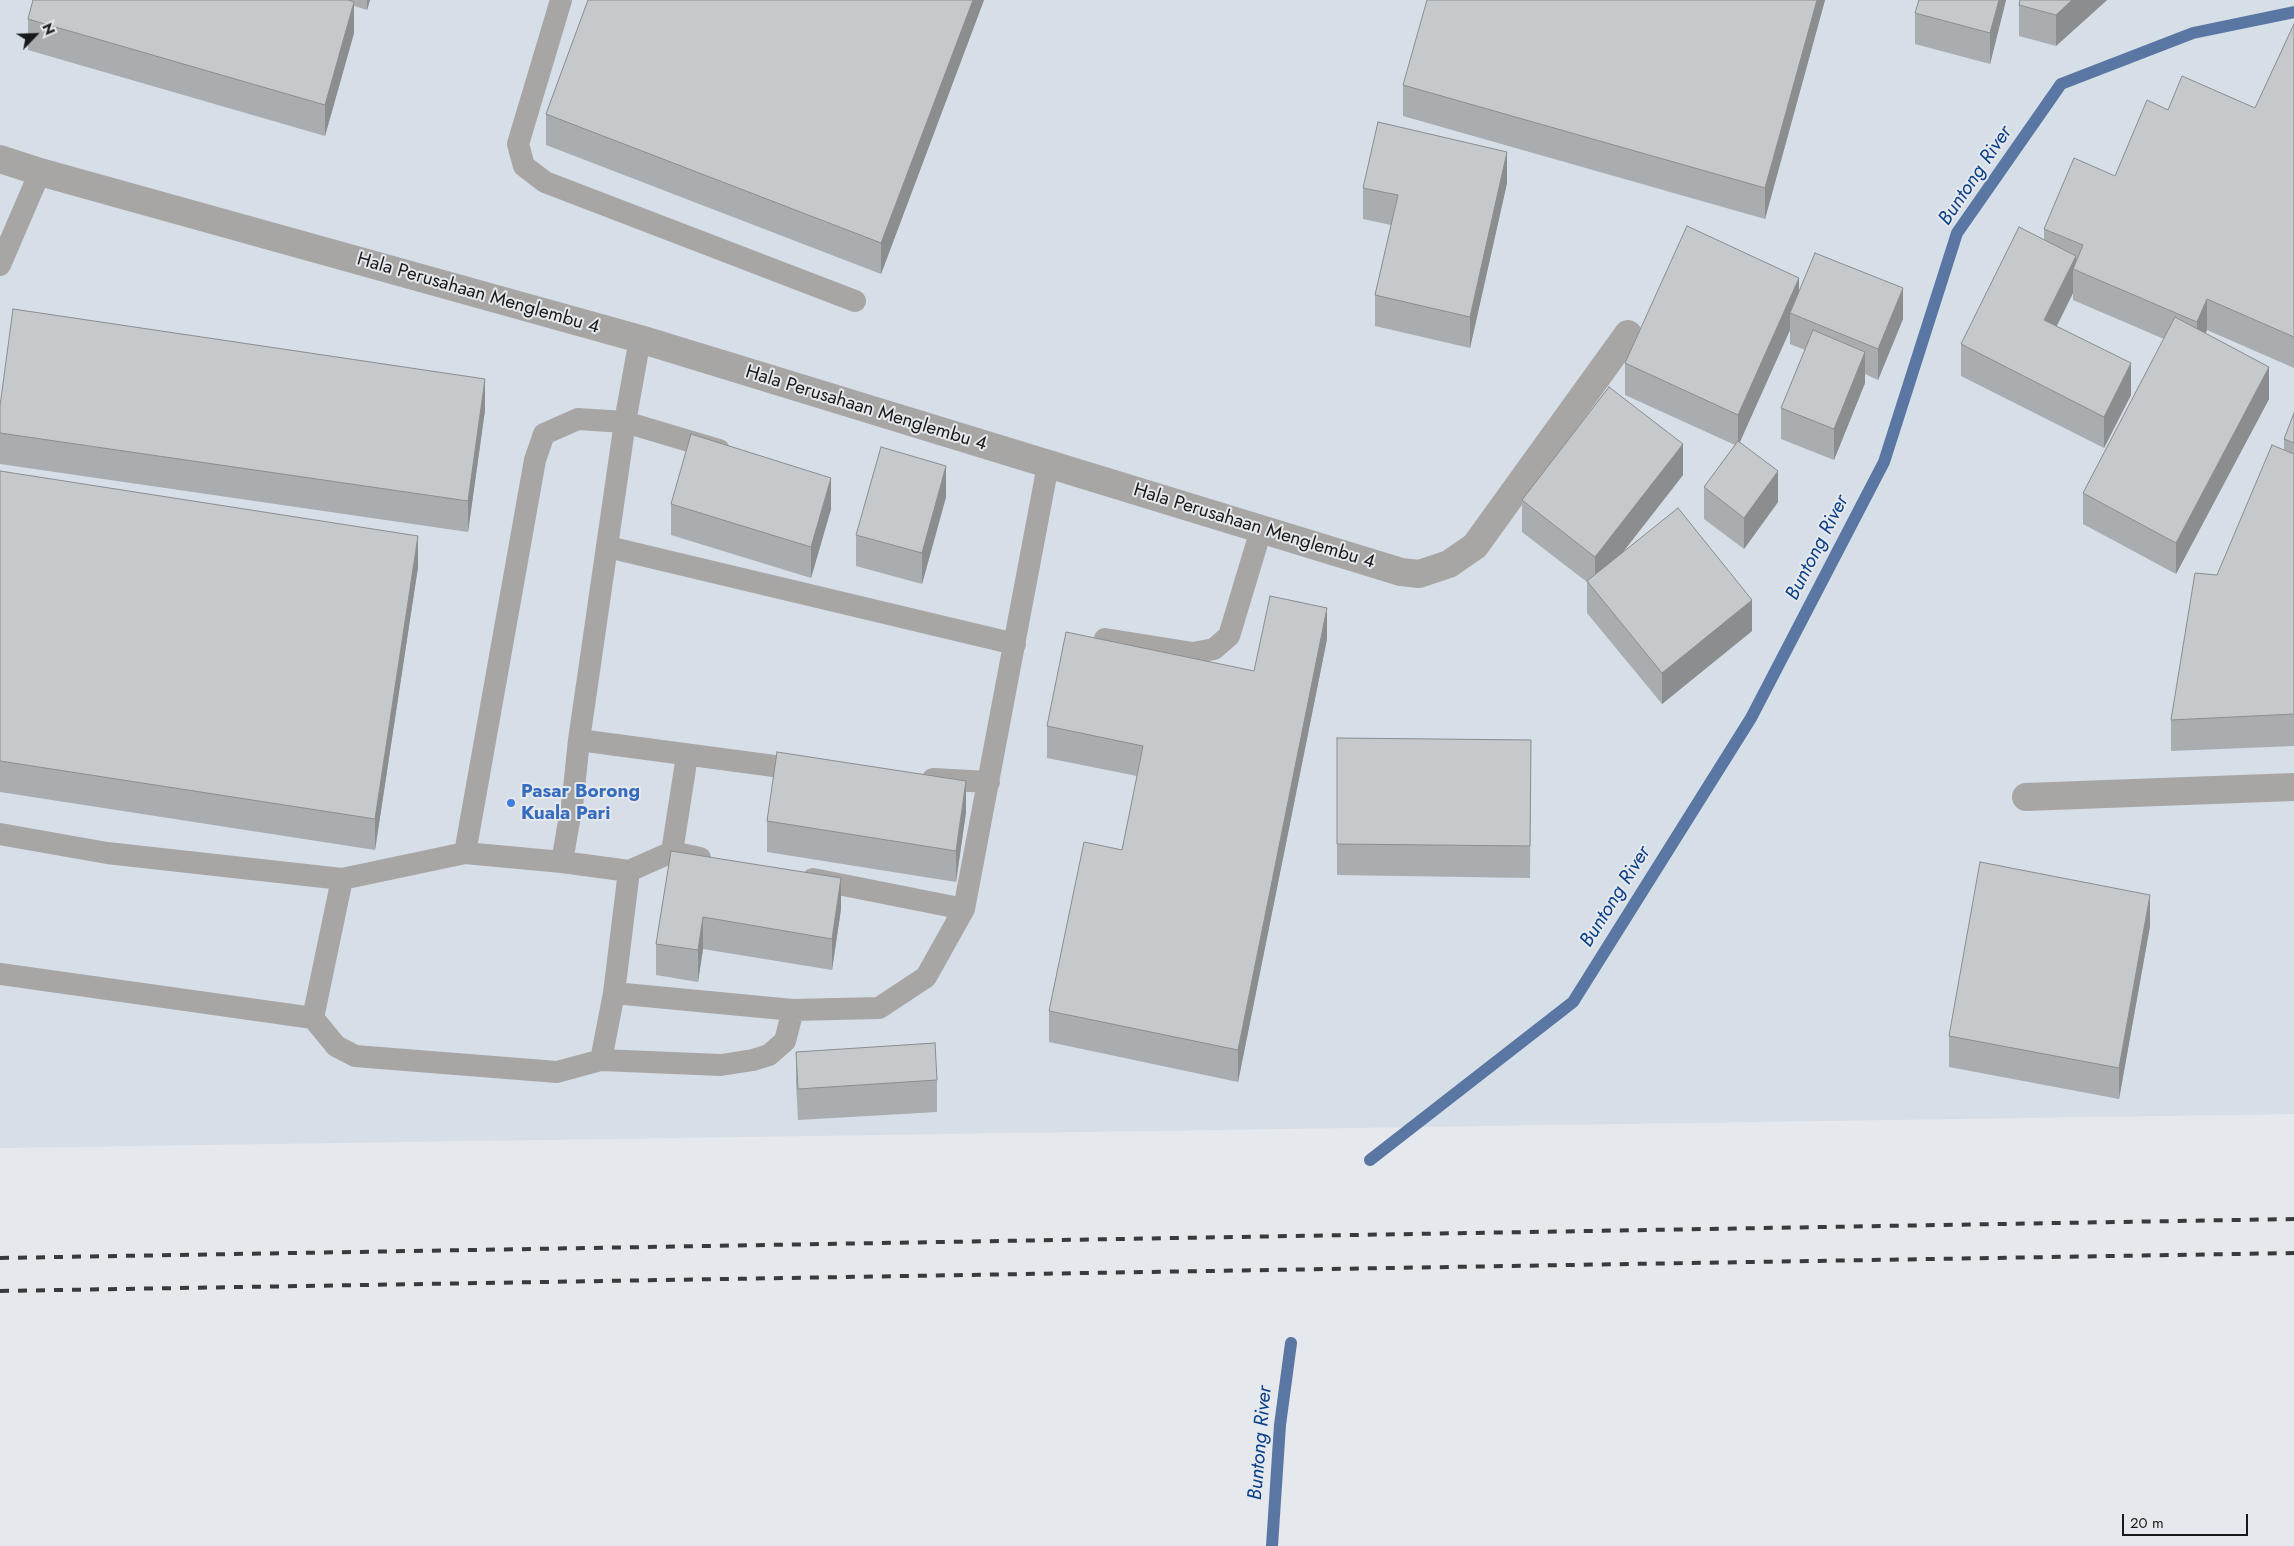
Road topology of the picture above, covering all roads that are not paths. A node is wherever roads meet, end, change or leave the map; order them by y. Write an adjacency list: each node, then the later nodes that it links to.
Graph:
1 (561, 0): 5 (lane)
2 (0, 159): 3 (street, Hala Perusahaan Menglembu 4)
3 (40, 172): 4 (lane); 7 (street, Hala Perusahaan Menglembu 4)
4 (0, 266)
5 (855, 301)
6 (1628, 334): 11 (street, Hala Perusahaan Menglembu 4)
7 (640, 339): 8 (lane); 10 (street, Hala Perusahaan Menglembu 4)
8 (625, 422): 9 (lane); 12 (lane); 24 (lane)
9 (735, 454)
10 (1048, 465): 11 (street, Hala Perusahaan Menglembu 4); 14 (lane)
11 (1261, 530): 13 (lane)
12 (608, 547): 14 (lane); 15 (lane)
13 (1105, 639)
14 (1015, 644): 19 (lane)
15 (579, 740): 16 (lane); 25 (lane)
16 (687, 756): 17 (lane); 23 (lane)
17 (828, 772)
18 (913, 778): 19 (lane)
19 (989, 782): 30 (lane)
20 (2294, 787): 21 (street)
21 (2026, 797)
22 (0, 834): 29 (lane)
23 (672, 852): 26 (lane); 27 (lane)
24 (465, 853): 25 (lane); 29 (lane)
25 (562, 862): 27 (lane)
26 (721, 862)
27 (629, 871): 32 (lane)
28 (789, 875): 30 (lane)
29 (342, 879): 34 (lane)
30 (964, 909): 33 (lane)
31 (0, 974): 34 (lane)
32 (614, 993): 33 (lane); 35 (lane)
33 (793, 1010): 35 (lane)
34 (313, 1018): 35 (lane)
35 (601, 1060)

